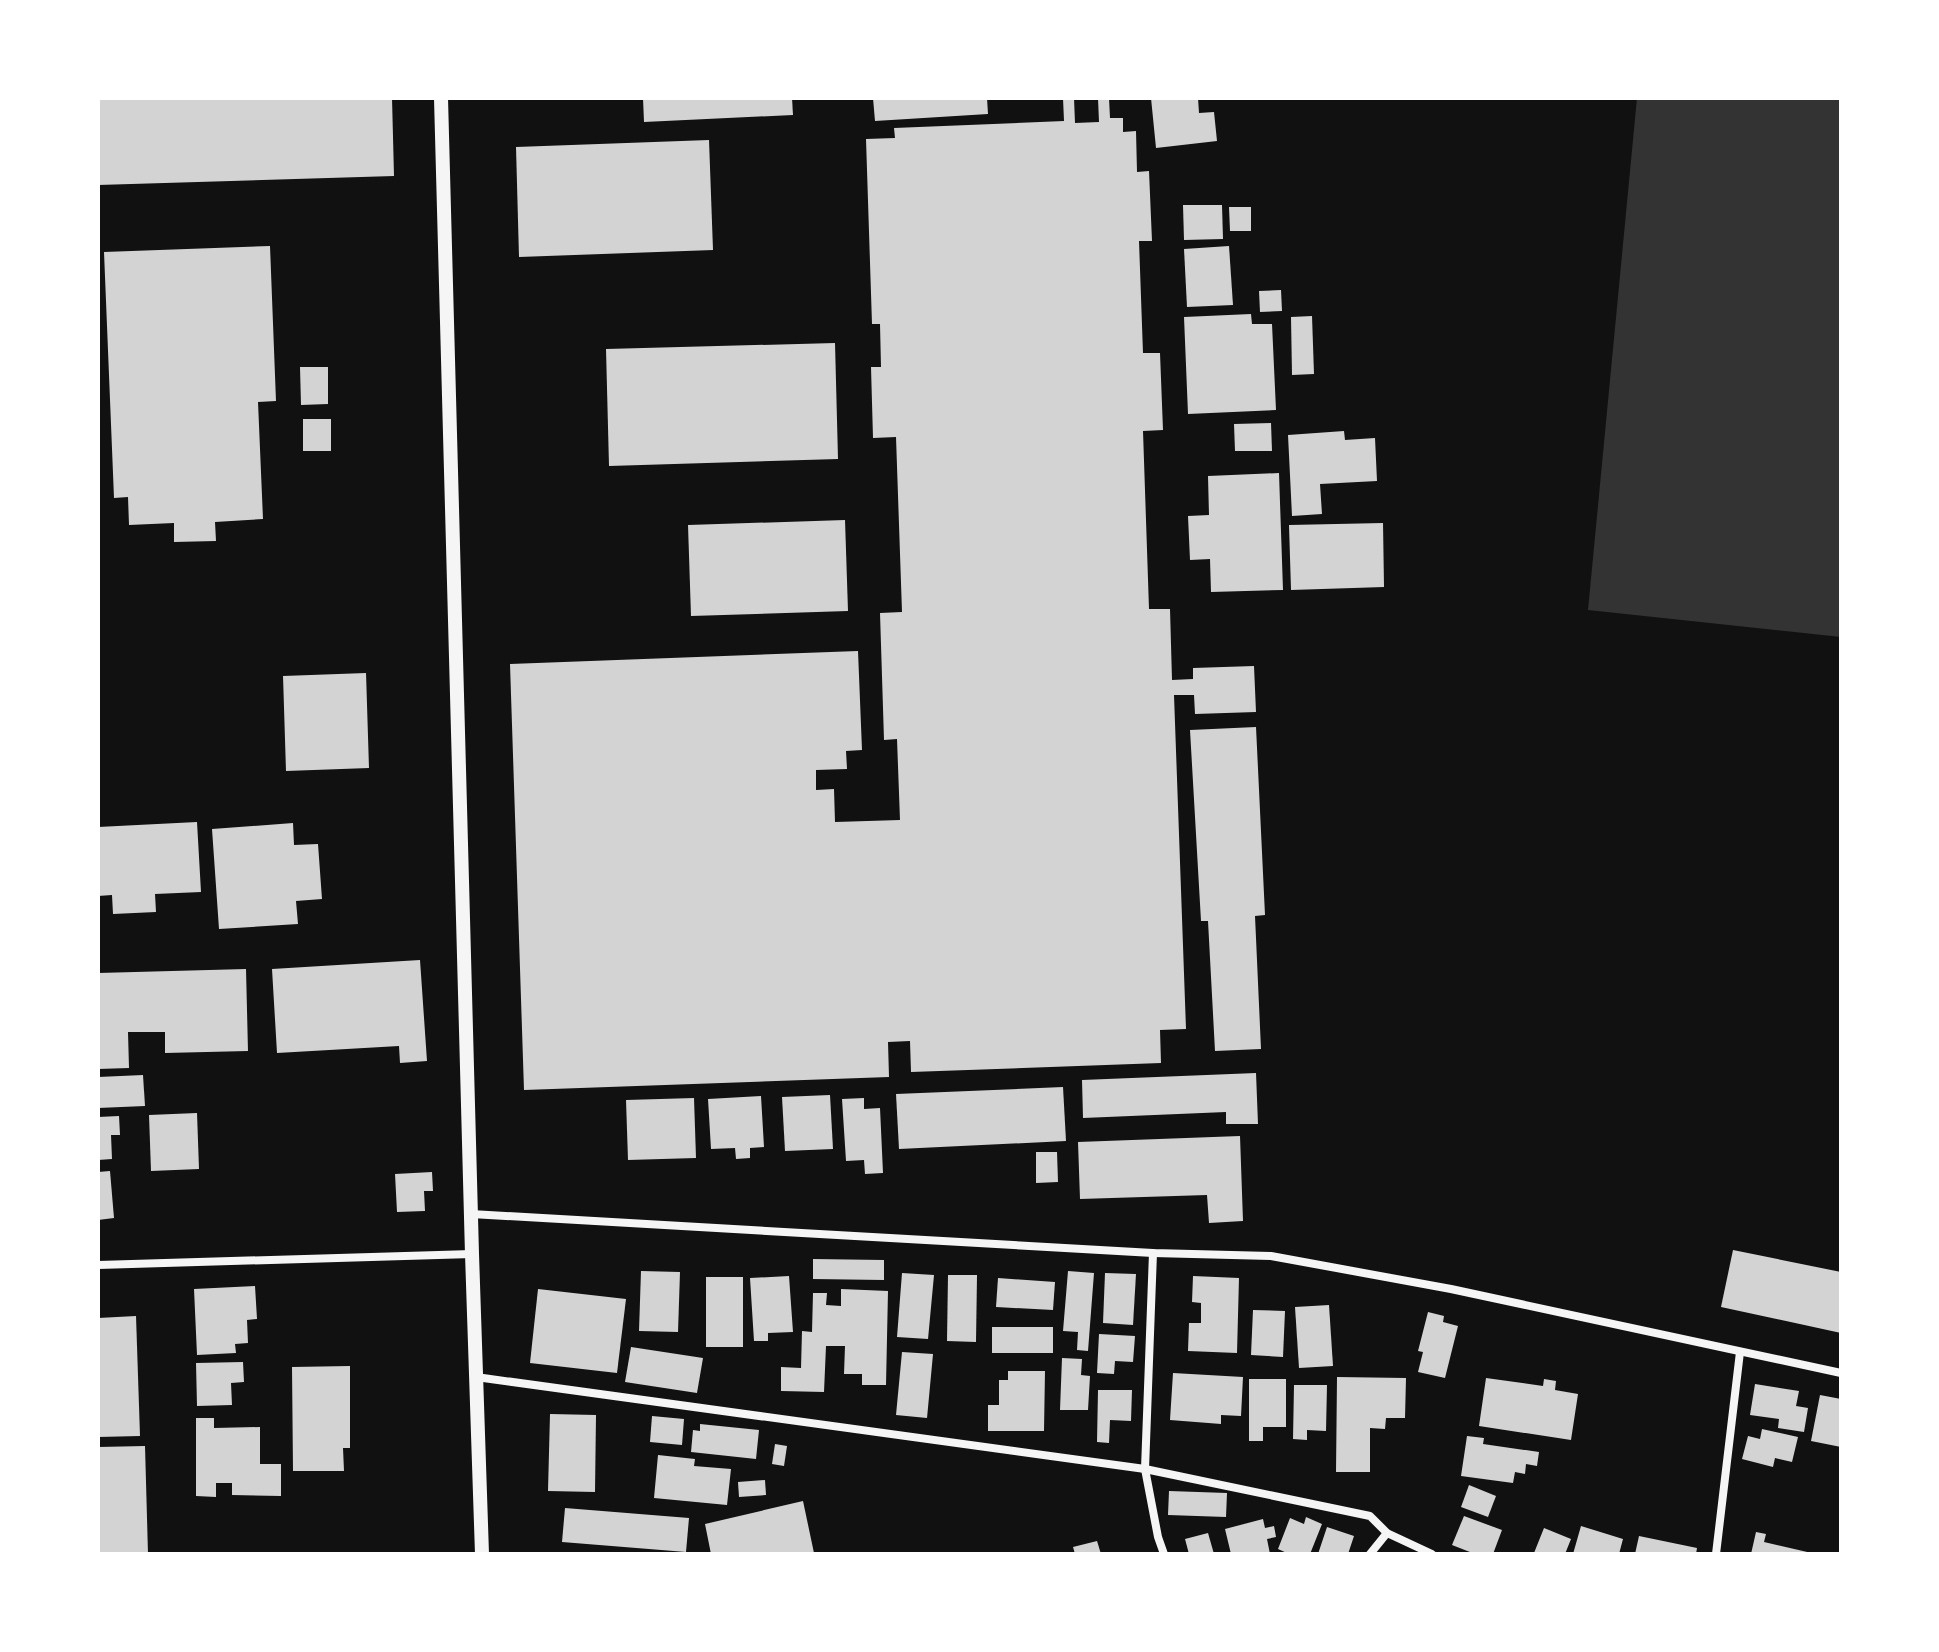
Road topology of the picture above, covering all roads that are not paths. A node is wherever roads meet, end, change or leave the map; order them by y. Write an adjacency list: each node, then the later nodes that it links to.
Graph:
1 (441, 98): 2 (street)
2 (471, 1214): 3 (street); 4 (street)
3 (1153, 1253): 6 (street); 9 (street)
4 (472, 1254): 5 (street); 8 (street)
5 (98, 1265)
6 (1740, 1352): 7 (street); 15 (street)
7 (1841, 1373)
8 (476, 1377): 9 (street); 11 (street)
9 (1145, 1469): 10 (street); 12 (street)
10 (1387, 1533): 13 (street); 14 (street)
11 (482, 1554)
12 (1164, 1554)
13 (1370, 1554)
14 (1432, 1554)
15 (1716, 1554)

